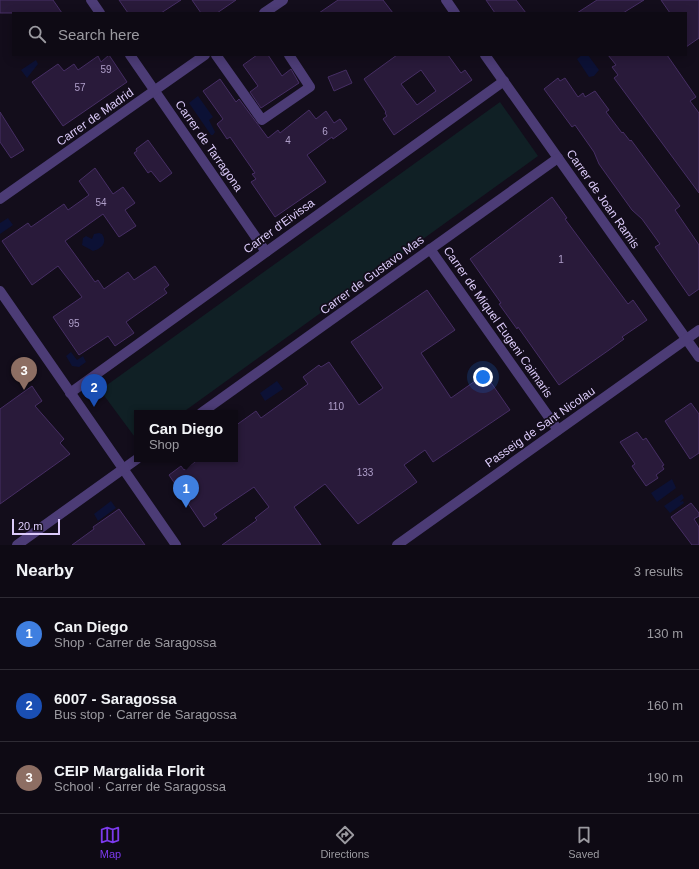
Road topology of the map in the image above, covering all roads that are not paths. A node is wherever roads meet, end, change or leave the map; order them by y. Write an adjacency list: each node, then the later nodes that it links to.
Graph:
1 (91, 0): 4 (street)
2 (283, 0): 5 (street)
3 (446, 0): 6 (street)
4 (99, 12)
5 (265, 12)
6 (454, 12)
7 (131, 56): 13 (street, Carrer de Tarragona)
8 (204, 56): 13 (street, Carrer de Madrid)
9 (217, 56): 10 (street)
10 (290, 56)
11 (486, 56): 12 (street, Carrer de Joan Ramis)
12 (504, 81): 14 (street, Carrer de Joan Ramis); 17 (street, Carrer d'Eivissa)
13 (154, 90): 15 (street, Carrer de Madrid); 17 (street, Carrer de Tarragona)
14 (558, 158): 16 (street, Carrer de Gustavo Mas); 20 (street, Carrer de Joan Ramis)
15 (0, 199)
16 (430, 249): 23 (street, Carrer de Gustavo Mas); 24 (street, Carrer de Miquel Eugeni Caimaris)
17 (266, 252): 22 (street, Carrer d'Eivissa)
18 (0, 291): 22 (street)
19 (699, 330): 20 (street, Passeig de Sant Nicolau)
20 (686, 339): 21 (street, Carrer de Joan Ramis); 24 (street, Passeig de Sant Nicolau)
21 (699, 357)
22 (70, 392): 26 (street)
23 (205, 410)
24 (558, 430): 29 (street, Passeig de Sant Nicolau)
25 (134, 461): 26 (street)
26 (123, 469): 27 (street); 28 (street)
27 (17, 545)
28 (176, 545)
29 (397, 545)

